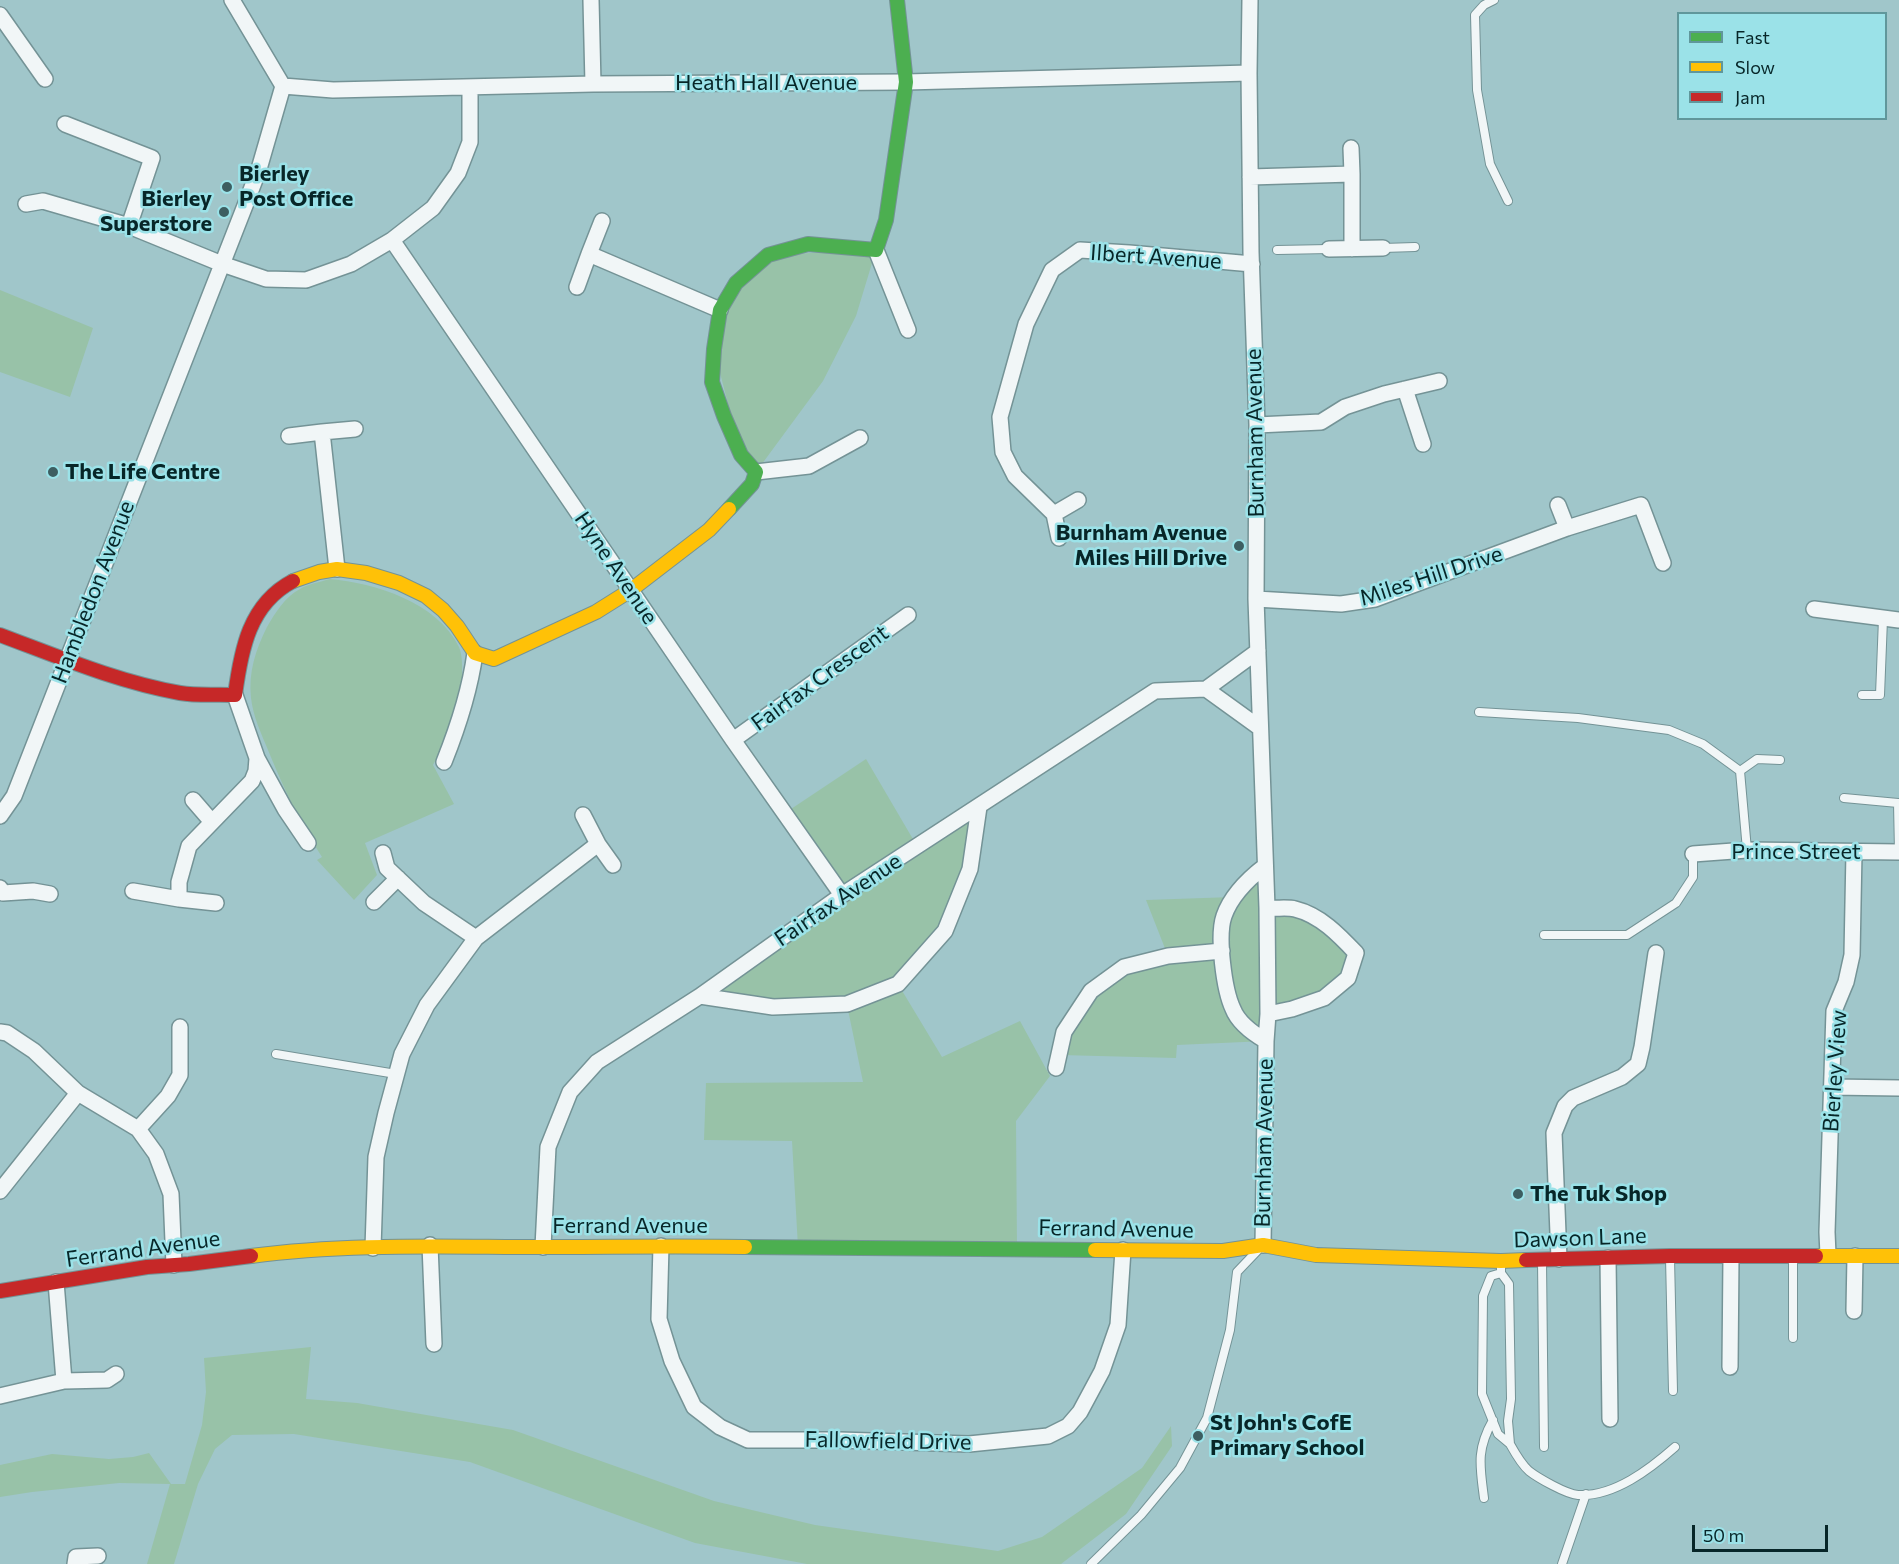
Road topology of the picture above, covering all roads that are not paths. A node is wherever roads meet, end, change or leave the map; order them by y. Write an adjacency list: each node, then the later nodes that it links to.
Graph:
1 (232, 0): 11 (street)
2 (591, 0): 10 (street)
3 (897, 0): 9 (street)
4 (1250, 0): 7 (street, Burnham Avenue)
5 (1494, 0): 17 (lane)
6 (0, 15): 8 (street)
7 (1249, 73): 9 (street, Heath Hall Avenue); 16 (street, Burnham Avenue)
8 (45, 79)
9 (906, 82): 10 (street, Heath Hall Avenue); 26 (street)
10 (593, 84): 12 (street, Heath Hall Avenue)
11 (283, 86): 12 (street, Heath Hall Avenue); 29 (street, Hambledon Avenue)
12 (470, 87): 21 (street)
13 (65, 124): 20 (street)
14 (1351, 148): 15 (street)
15 (1352, 174): 16 (street); 25 (street)
16 (1250, 177): 30 (street, Burnham Avenue)
17 (1508, 201)
18 (26, 204): 20 (street)
19 (602, 221): 28 (street)
20 (129, 226): 29 (street)
21 (392, 240): 29 (street); 50 (street, Hyne Avenue)
22 (1415, 247): 23 (lane)
23 (1383, 248): 25 (street)
24 (1329, 249): 25 (street); 27 (lane)
25 (1352, 249)
26 (876, 250): 32 (street); 33 (street)
27 (1277, 250)
28 (589, 254): 31 (street); 32 (street)
29 (222, 264): 58 (street, Hambledon Avenue)
30 (1252, 264): 36 (street, Burnham Avenue); 45 (street, Ilbert Avenue)
31 (577, 287)
32 (720, 310): 42 (street)
33 (908, 330)
34 (1439, 381): 35 (street)
35 (1405, 389): 36 (street); 41 (street)
36 (1257, 426): 51 (street, Burnham Avenue)
37 (355, 429): 38 (street)
38 (322, 432): 39 (street); 49 (street)
39 (289, 436)
40 (860, 438): 42 (street)
41 (1423, 444)
42 (756, 472): 50 (street)
43 (1078, 500): 45 (street)
44 (1558, 505): 46 (street)
45 (1054, 514): 47 (street)
46 (1567, 528): 48 (street, Miles Hill Drive); 51 (street, Miles Hill Drive)
47 (1059, 538)
48 (1663, 563)
49 (337, 569): 57 (street); 60 (street)
50 (631, 590): 57 (street); 64 (street, Hyne Avenue)
51 (1256, 599): 56 (street, Burnham Avenue)
52 (1814, 609): 54 (street)
53 (908, 615): 64 (street, Fairfax Crescent)
54 (1891, 620): 61 (lane)
55 (0, 634): 58 (street)
56 (1258, 651): 59 (street); 63 (street, Burnham Avenue)
57 (475, 653): 67 (street)
58 (66, 660): 60 (street); 73 (street, Hambledon Avenue)
59 (1206, 689): 63 (street); 71 (street, Fairfax Avenue)
60 (235, 695): 65 (street)
61 (1862, 695)
62 (1479, 712): 68 (lane)
63 (1260, 728): 83 (street, Burnham Avenue)
64 (733, 740): 88 (street, Hyne Avenue)
65 (257, 758): 74 (street); 75 (street)
66 (1780, 760): 68 (lane)
67 (444, 762)
68 (1740, 771): 77 (lane)
69 (1844, 798): 79 (lane)
70 (193, 800): 74 (street)
71 (979, 807): 88 (street, Fairfax Avenue); 97 (street)
72 (583, 815): 76 (street)
73 (0, 816)
74 (212, 822): 89 (street)
75 (308, 843)
76 (598, 844): 82 (street); 94 (street)
77 (1747, 850): 78 (street, Prince Street); 81 (street, Prince Street)
78 (1854, 852): 79 (street, Prince Street); 105 (street, Bierley View)
79 (1899, 852)
80 (383, 853): 84 (street)
81 (1693, 854): 93 (lane)
82 (613, 865)
83 (1265, 866): 92 (street, Burnham Avenue); 95 (street, Burnham Avenue)
84 (398, 878): 90 (street); 94 (street)
85 (133, 891): 89 (street)
86 (1, 893): 87 (street)
87 (50, 894)
88 (842, 895): 97 (street, Fairfax Avenue)
89 (179, 899): 91 (street)
90 (374, 902)
91 (216, 903)
92 (1267, 909): 98 (street, Burnham Avenue); 98 (street)
93 (1544, 934)
94 (476, 938): 104 (street)
95 (1222, 951): 101 (street, Burnham Avenue); 103 (street)
96 (1656, 953): 124 (street)
97 (700, 996): 113 (street, Fairfax Avenue)
98 (1268, 1014): 101 (street, Burnham Avenue)
99 (180, 1027): 108 (street)
100 (0, 1032): 107 (street)
101 (1266, 1041): 111 (street, Burnham Avenue)
102 (276, 1054): 104 (lane)
103 (1056, 1068)
104 (396, 1074): 114 (street)
105 (1832, 1088): 106 (street); 118 (street, Bierley View)
106 (1899, 1088)
107 (78, 1093): 108 (street); 109 (street)
108 (138, 1129): 125 (street)
109 (0, 1191)
110 (430, 1245): 113 (street, Ferrand Avenue); 114 (street, Ferrand Avenue); 131 (street)
111 (1263, 1245): 115 (street, Ferrand Avenue); 126 (street, Dawson Lane); 146 (lane)
112 (661, 1246): 113 (street, Ferrand Avenue); 115 (street, Ferrand Avenue); 115 (street, Fallowfield Drive)
113 (543, 1247)
114 (373, 1248): 125 (street, Ferrand Avenue)
115 (1124, 1250)
116 (1670, 1256): 121 (street, Dawson Lane); 122 (street, Dawson Lane); 135 (lane)
117 (1793, 1256): 118 (street, Dawson Lane); 121 (street, Dawson Lane); 130 (lane)
118 (1828, 1256): 119 (street, Dawson Lane)
119 (1855, 1256): 120 (street, Dawson Lane); 129 (street)
120 (1899, 1256)
121 (1731, 1257): 132 (street)
122 (1608, 1258): 124 (street, Dawson Lane); 137 (street)
123 (1542, 1260): 124 (street, Dawson Lane); 126 (street, Dawson Lane); 140 (lane)
124 (1559, 1260)
125 (174, 1265): 127 (street, Ferrand Avenue)
126 (1501, 1267): 138 (lane); 139 (lane)
127 (56, 1282): 128 (street, Ferrand Avenue); 133 (street)
128 (0, 1292)
129 (1854, 1311)
130 (1793, 1338)
131 (434, 1344)
132 (1730, 1367)
133 (64, 1381): 134 (street); 136 (street)
134 (113, 1381)
135 (1673, 1391)
136 (0, 1396)
137 (1610, 1419)
138 (1493, 1420): 139 (lane); 143 (lane)
139 (1510, 1444): 142 (lane)
140 (1544, 1447)
141 (1675, 1447): 142 (lane)
142 (1586, 1494): 147 (lane)
143 (1484, 1498)
144 (98, 1556): 145 (street)
145 (75, 1564)
146 (1091, 1564)
147 (1562, 1564)

